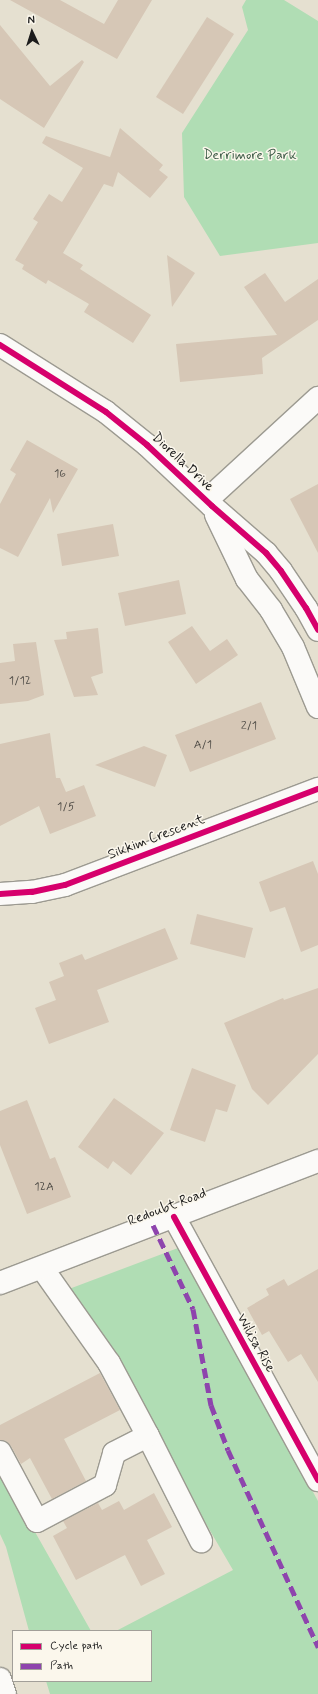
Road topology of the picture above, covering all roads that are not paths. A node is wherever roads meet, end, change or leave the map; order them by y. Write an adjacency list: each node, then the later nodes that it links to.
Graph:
1 (0, 345): 3 (street, Diorella Drive)
2 (318, 398): 3 (street)
3 (210, 503): 4 (street, Diorella Drive); 5 (street, Diorella Drive)
4 (304, 605): 5 (street); 6 (street, Diorella Drive)
5 (278, 622): 7 (street, Diorella Drive)
6 (318, 630)
7 (318, 707)
8 (318, 789): 9 (street, Sikkim Crescent)
9 (0, 894)
10 (318, 1161): 11 (street, Redoubt Road)
11 (174, 1217): 12 (street, Redoubt Road); 17 (street, Wilisa Rise)
12 (33, 1271): 13 (street, Redoubt Road); 14 (street, Redoubt Road); 15 (street)
13 (0, 1283)
14 (0, 1286)
15 (148, 1436): 16 (street); 18 (street)
16 (0, 1452)
17 (318, 1480)
18 (201, 1542)
19 (0, 1679): 20 (street)
20 (5, 1694)

